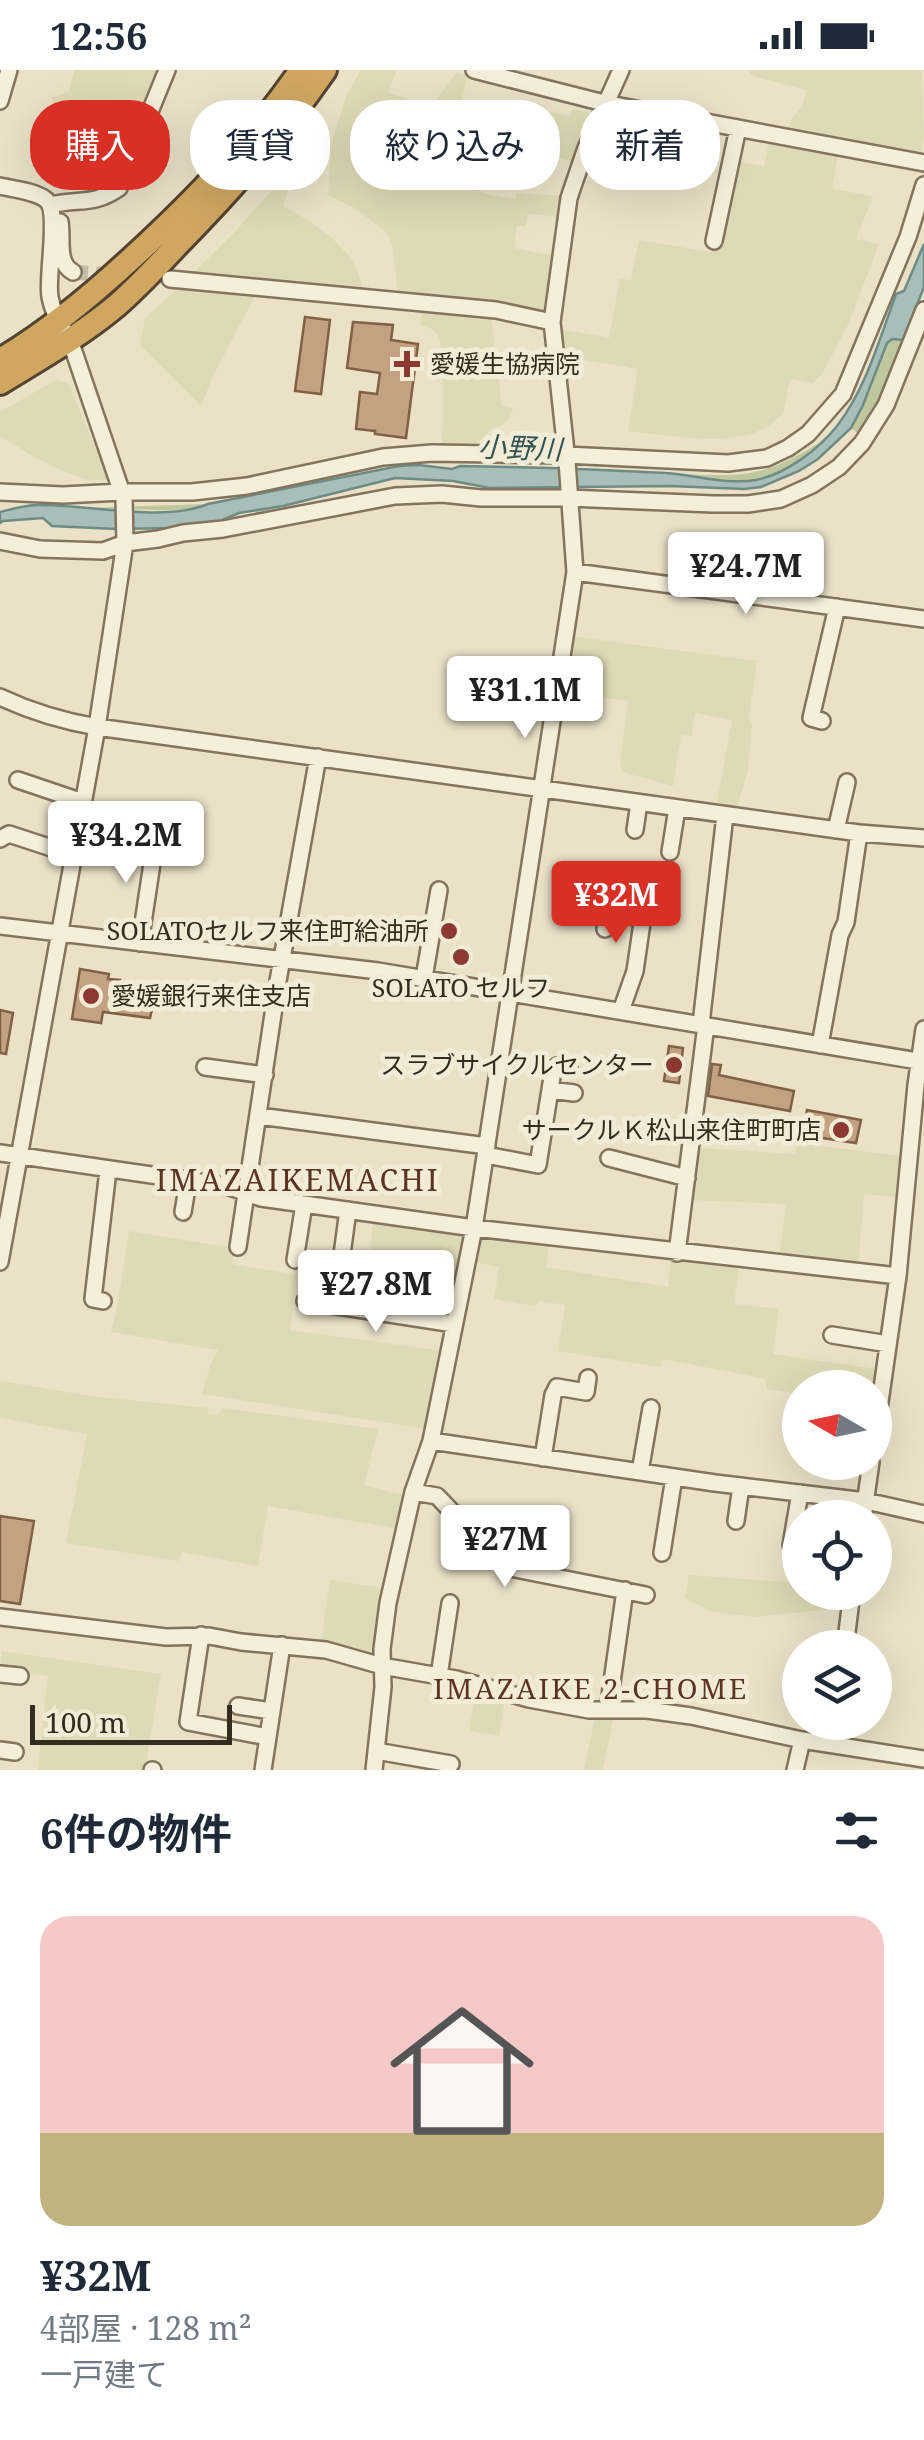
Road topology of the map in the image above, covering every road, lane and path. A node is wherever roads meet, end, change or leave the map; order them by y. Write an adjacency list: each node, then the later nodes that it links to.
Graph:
1 (9, 70): 9 (street)
2 (166, 70): 16 (street)
3 (301, 70): 22 (highway)
4 (325, 70): 22 (highway)
5 (620, 70): 8 (street)
6 (484, 71): 7 (street)
7 (593, 100)
8 (605, 100)
9 (0, 101)
10 (720, 125): 11 (street)
11 (738, 128): 12 (street); 17 (street)
12 (924, 164)
13 (580, 170): 21 (street)
14 (924, 185): 26 (street)
15 (0, 186): 16 (street)
16 (53, 210): 18 (street); 22 (street)
17 (714, 240)
18 (73, 272)
19 (170, 279): 21 (street)
20 (924, 310): 23 (street)
21 (552, 322): 26 (street)
22 (64, 330): 24 (highway); 25 (highway); 29 (street)
23 (916, 353): 28 (street)
24 (0, 360)
25 (0, 382)
26 (566, 458): 28 (street); 29 (street)
27 (0, 492): 29 (street)
28 (569, 495): 30 (street); 32 (street)
29 (122, 496): 30 (street)
30 (126, 538): 31 (street); 37 (street)
31 (0, 540)
32 (575, 572): 33 (street); 41 (street)
33 (837, 607): 34 (street); 36 (street)
34 (924, 618)
35 (0, 697): 37 (street)
36 (822, 721)
37 (96, 727): 38 (street); 42 (street)
38 (318, 757): 41 (street); 59 (street)
39 (18, 780): 42 (street)
40 (846, 782): 47 (street)
41 (540, 790): 43 (street); 61 (street)
42 (83, 802): 53 (street)
43 (639, 803): 44 (street); 46 (street)
44 (677, 808): 45 (street); 52 (street)
45 (726, 815): 47 (street); 63 (street)
46 (635, 830)
47 (836, 830): 48 (street)
48 (859, 833): 50 (street); 65 (street)
49 (157, 837): 58 (street)
50 (924, 838)
51 (0, 839): 53 (street)
52 (670, 852)
53 (73, 855): 57 (street)
54 (439, 890): 60 (street)
55 (0, 926): 57 (street)
56 (605, 929): 62 (street)
57 (59, 933): 58 (street); 75 (street)
58 (140, 943): 59 (street)
59 (282, 960): 60 (street); 69 (street)
60 (424, 978): 61 (street)
61 (509, 992): 62 (street); 73 (street)
62 (621, 1010): 63 (street)
63 (703, 1025): 65 (street); 78 (street)
64 (924, 1029): 66 (street)
65 (820, 1044): 66 (street)
66 (922, 1062): 90 (street)
67 (205, 1068): 69 (street)
68 (569, 1068): 70 (street)
69 (264, 1075): 72 (street)
70 (550, 1090): 71 (street); 73 (street)
71 (574, 1093)
72 (259, 1116): 73 (street); 80 (street)
73 (486, 1151): 84 (street)
74 (0, 1153): 75 (street)
75 (19, 1156): 77 (street); 88 (street)
76 (609, 1158): 78 (street)
77 (108, 1170): 79 (street); 92 (street)
78 (686, 1178): 86 (street)
79 (188, 1182): 80 (street); 83 (street)
80 (246, 1192): 81 (street); 85 (street)
81 (304, 1204): 82 (street); 87 (street)
82 (348, 1210): 84 (street); 89 (street)
83 (183, 1212)
84 (474, 1228): 86 (street); 93 (street)
85 (238, 1247)
86 (677, 1252): 90 (street)
87 (295, 1260)
88 (0, 1262)
89 (342, 1262)
90 (898, 1276): 95 (street)
91 (306, 1301): 93 (street)
92 (103, 1302)
93 (454, 1324): 99 (street)
94 (832, 1335): 95 (street)
95 (888, 1344): 96 (street)
96 (884, 1370)
97 (588, 1378): 100 (street)
98 (651, 1408): 101 (street)
99 (431, 1441): 100 (street); 104 (street)
100 (544, 1458): 101 (street)
101 (640, 1472): 102 (street)
102 (674, 1477): 103 (street); 112 (street)
103 (741, 1486): 105 (street); 111 (street)
104 (414, 1492): 113 (street); 119 (street)
105 (800, 1493): 106 (street); 107 (street)
106 (837, 1498): 108 (street)
107 (799, 1500)
108 (842, 1500)
109 (892, 1511): 110 (street)
110 (924, 1514)
111 (736, 1521)
112 (662, 1552)
113 (625, 1590): 114 (street); 124 (street)
114 (646, 1595)
115 (450, 1603): 122 (street)
116 (0, 1617): 117 (street)
117 (201, 1636): 118 (street); 127 (street)
118 (282, 1645): 119 (street); 125 (street)
119 (382, 1666): 122 (street); 131 (street)
120 (0, 1674): 121 (street)
121 (20, 1676)
122 (439, 1676): 124 (street)
123 (238, 1706): 125 (street)
124 (608, 1710): 126 (street)
125 (272, 1712): 127 (street)
126 (782, 1736)
127 (268, 1737): 134 (street)
128 (802, 1740): 130 (street); 136 (street)
129 (834, 1740): 130 (street)
130 (834, 1744): 132 (street)
131 (376, 1750): 133 (street); 135 (street)
132 (924, 1759)
133 (452, 1764)
134 (263, 1770)
135 (374, 1770)
136 (795, 1770)

